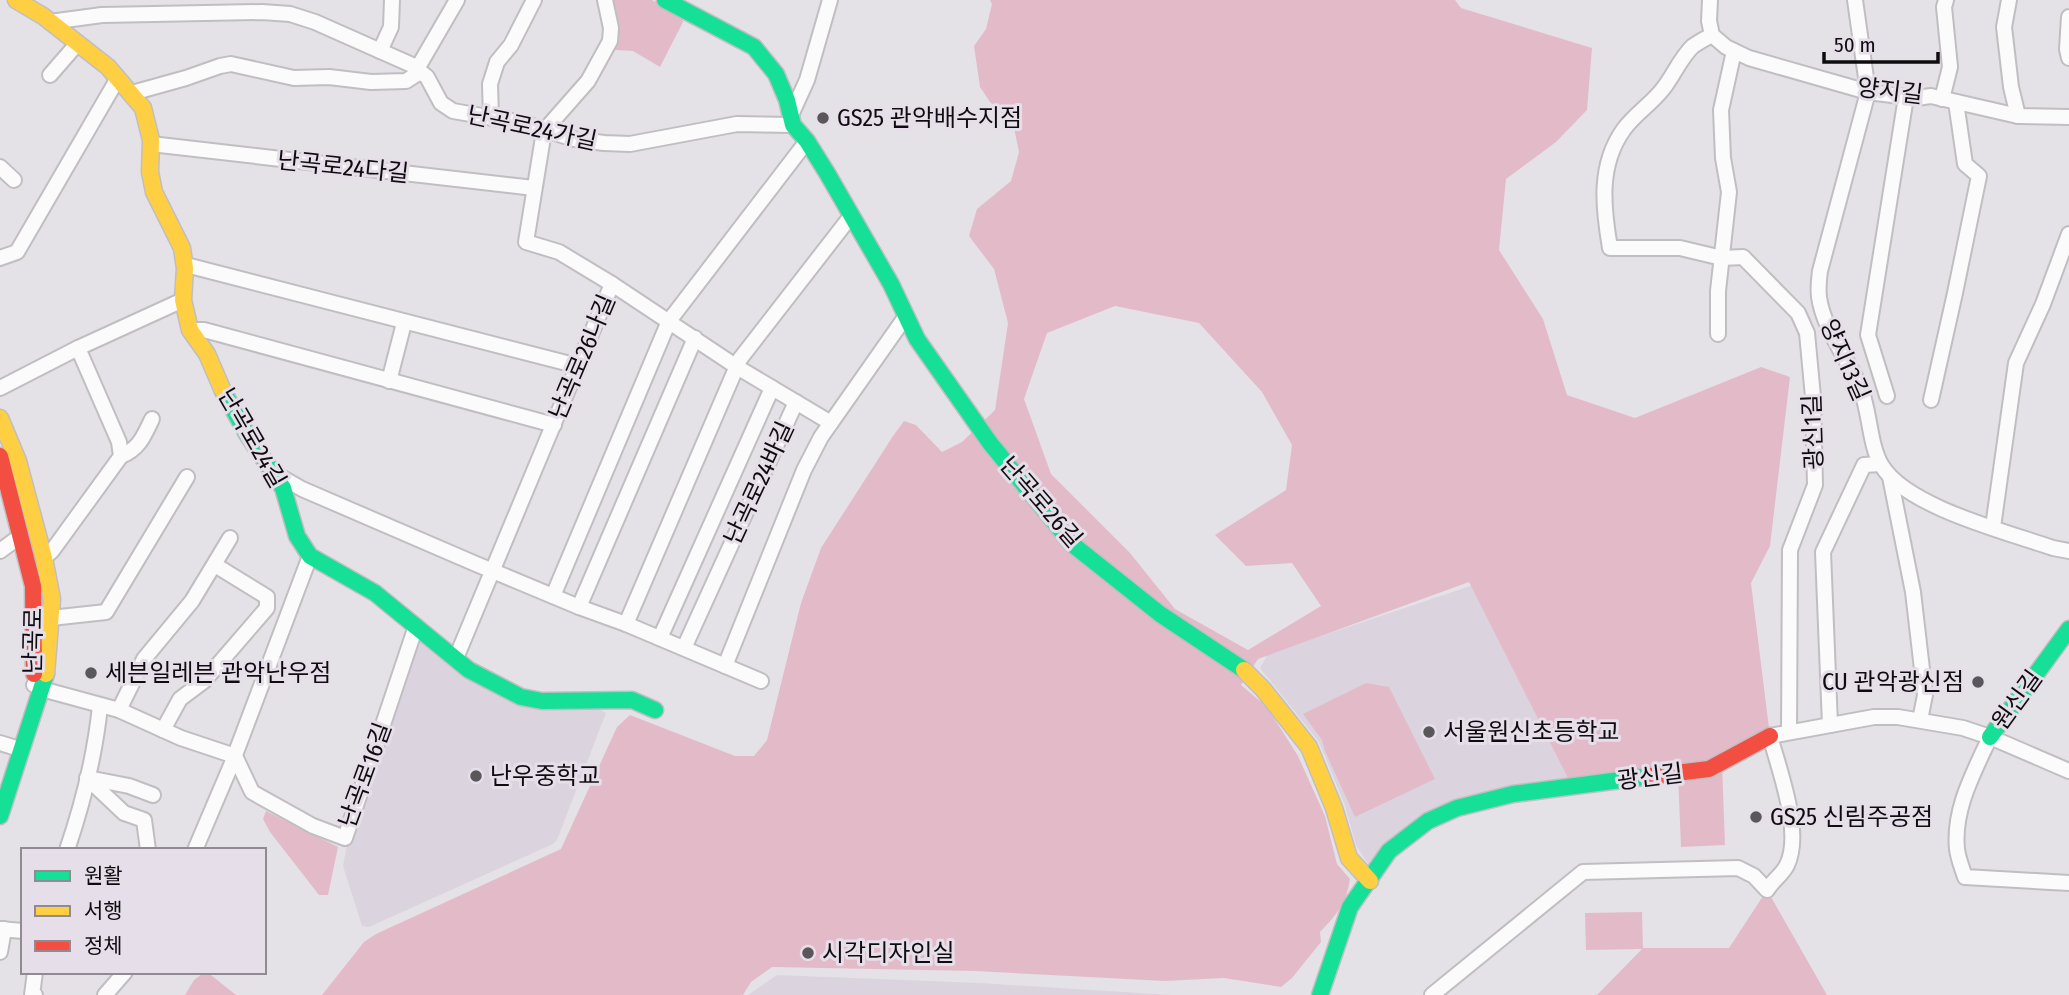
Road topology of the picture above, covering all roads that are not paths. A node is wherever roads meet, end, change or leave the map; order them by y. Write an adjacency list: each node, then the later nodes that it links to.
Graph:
1 (16, 0): 18 (street, 난곡로24길)
2 (100, 0): 16 (street)
3 (392, 0): 21 (street)
4 (457, 0): 24 (street)
5 (534, 0): 33 (street)
6 (605, 0): 35 (street)
7 (665, 0): 34 (street, 난곡로26길)
8 (830, 0): 34 (street)
9 (1710, 0): 19 (street)
10 (1855, 0): 27 (street)
11 (1946, 0): 30 (street)
12 (2009, 0): 31 (street)
13 (149, 7): 14 (street, 난곡로24가길); 16 (street, 난곡로24가길)
14 (206, 7): 15 (street, 난곡로24가길)
15 (279, 7): 21 (street, 난곡로24가길)
16 (102, 15): 18 (street, 난곡로24가길)
17 (2069, 17): 23 (street)
18 (50, 22): 20 (street, 난곡로24길)
19 (1712, 35): 22 (street, 양지길); 44 (street, 광신1길)
20 (77, 44): 25 (street); 26 (street, 난곡로24길)
21 (380, 51): 24 (street, 난곡로24가길)
22 (1734, 51): 27 (street, 양지길); 44 (street)
23 (2069, 58)
24 (418, 70): 28 (street); 33 (street, 난곡로24가길)
25 (50, 75)
26 (117, 77): 28 (street, 난곡로24길); 43 (street)
27 (1868, 92): 29 (street, 양지길); 69 (street, 양지13길)
28 (132, 93): 37 (street, 난곡로24길)
29 (1906, 97): 30 (street, 양지길); 60 (street)
30 (1949, 100): 31 (street, 양지길); 61 (street)
31 (2018, 116): 32 (street, 양지길)
32 (2069, 117)
33 (491, 118): 35 (street, 난곡로24가길)
34 (792, 120): 35 (street, 난곡로24가길); 36 (street, 난곡로26길)
35 (544, 131): 40 (street, 난곡로26나길)
36 (807, 141): 41 (street, 난곡로26길); 49 (street)
37 (151, 144): 40 (street, 난곡로24다길); 45 (street, 난곡로24길)
38 (0, 167): 39 (street)
39 (14, 180)
40 (534, 188): 46 (street, 난곡로26나길)
41 (851, 215): 48 (street, 난곡로26길); 56 (street)
42 (2069, 234): 73 (street)
43 (0, 258)
44 (1722, 258): 52 (street); 102 (street, 광신1길)
45 (185, 268): 47 (street, 난곡로24길); 50 (street)
46 (612, 284): 49 (street); 55 (street, 난곡로26나길)
47 (183, 300): 51 (street, 난곡로24길); 54 (street)
48 (906, 317): 65 (street); 115 (street, 난곡로26길)
49 (669, 321): 53 (street); 82 (street)
50 (404, 323): 55 (street); 57 (street)
51 (190, 330): 57 (street); 70 (street, 난곡로24길)
52 (1718, 334)
53 (695, 338): 56 (street); 83 (street)
54 (78, 348): 59 (street); 68 (street)
55 (578, 366): 66 (street, 난곡로26나길)
56 (737, 367): 58 (street); 87 (street)
57 (389, 381): 66 (street)
58 (772, 387): 62 (street, 난곡로24바길); 90 (street, 난곡로24바길)
59 (0, 388)
60 (1887, 396)
61 (1931, 400)
62 (796, 402): 65 (street); 91 (street, 난곡로24바길)
63 (0, 418): 79 (street, 난곡로)
64 (152, 419): 68 (street)
65 (831, 423): 93 (street)
66 (554, 425): 81 (street, 난곡로26나길)
67 (0, 456): 74 (street, 난곡로)
68 (121, 456): 79 (street)
69 (1880, 464): 72 (street, 양지13길); 100 (street)
70 (273, 472): 78 (street, 난곡로24길); 81 (street)
71 (187, 477): 85 (street, 난곡로)
72 (1890, 477): 73 (street, 양지13길); 99 (street)
73 (1993, 527): 77 (street, 양지13길)
74 (19, 537): 76 (street); 95 (street, 난곡로)
75 (230, 538): 80 (street)
76 (0, 551)
77 (2069, 551)
78 (310, 556): 86 (street); 88 (street)
79 (44, 558): 85 (street, 난곡로)
80 (215, 565): 84 (street); 97 (street)
81 (493, 571): 82 (street); 92 (street)
82 (552, 596): 83 (street)
83 (579, 607): 87 (street)
84 (267, 608): 86 (street); 101 (street)
85 (51, 618): 95 (street, 난곡로)
86 (287, 620): 106 (street)
87 (626, 624): 90 (street)
88 (416, 625): 92 (street); 106 (street, 난곡로16길)
89 (2069, 629): 104 (street, 원신길)
90 (660, 638): 91 (street)
91 (684, 648): 93 (street)
92 (456, 659): 98 (street)
93 (724, 666): 94 (street)
94 (761, 681)
95 (37, 686): 96 (street); 105 (street, 난곡로); 111 (street, 난곡로)
96 (100, 706): 97 (street); 108 (street)
97 (119, 710): 101 (street)
98 (655, 710)
99 (1920, 720): 100 (street, 광신길); 104 (street, 광신길)
100 (1830, 725): 102 (street, 광신길)
101 (163, 730): 106 (street)
102 (1789, 732): 103 (street, 광신길)
103 (1770, 736): 115 (street, 광신길); 125 (street)
104 (1990, 737): 107 (street, 광신길); 116 (street)
105 (7, 745): 109 (street, 난곡로)
106 (235, 756): 114 (street)
107 (2069, 771)
108 (87, 778): 110 (street); 112 (street); 113 (street)
109 (0, 785)
110 (153, 796)
111 (0, 816)
112 (68, 848)
113 (148, 848)
114 (196, 848)
115 (1370, 881): 124 (street, 광신길)
116 (2069, 883)
117 (2, 929): 118 (street); 119 (street)
118 (21, 931)
119 (0, 952)
120 (36, 974): 122 (street)
121 (123, 974): 123 (street)
122 (35, 995)
123 (105, 995)
124 (1320, 995)
125 (1432, 995)

